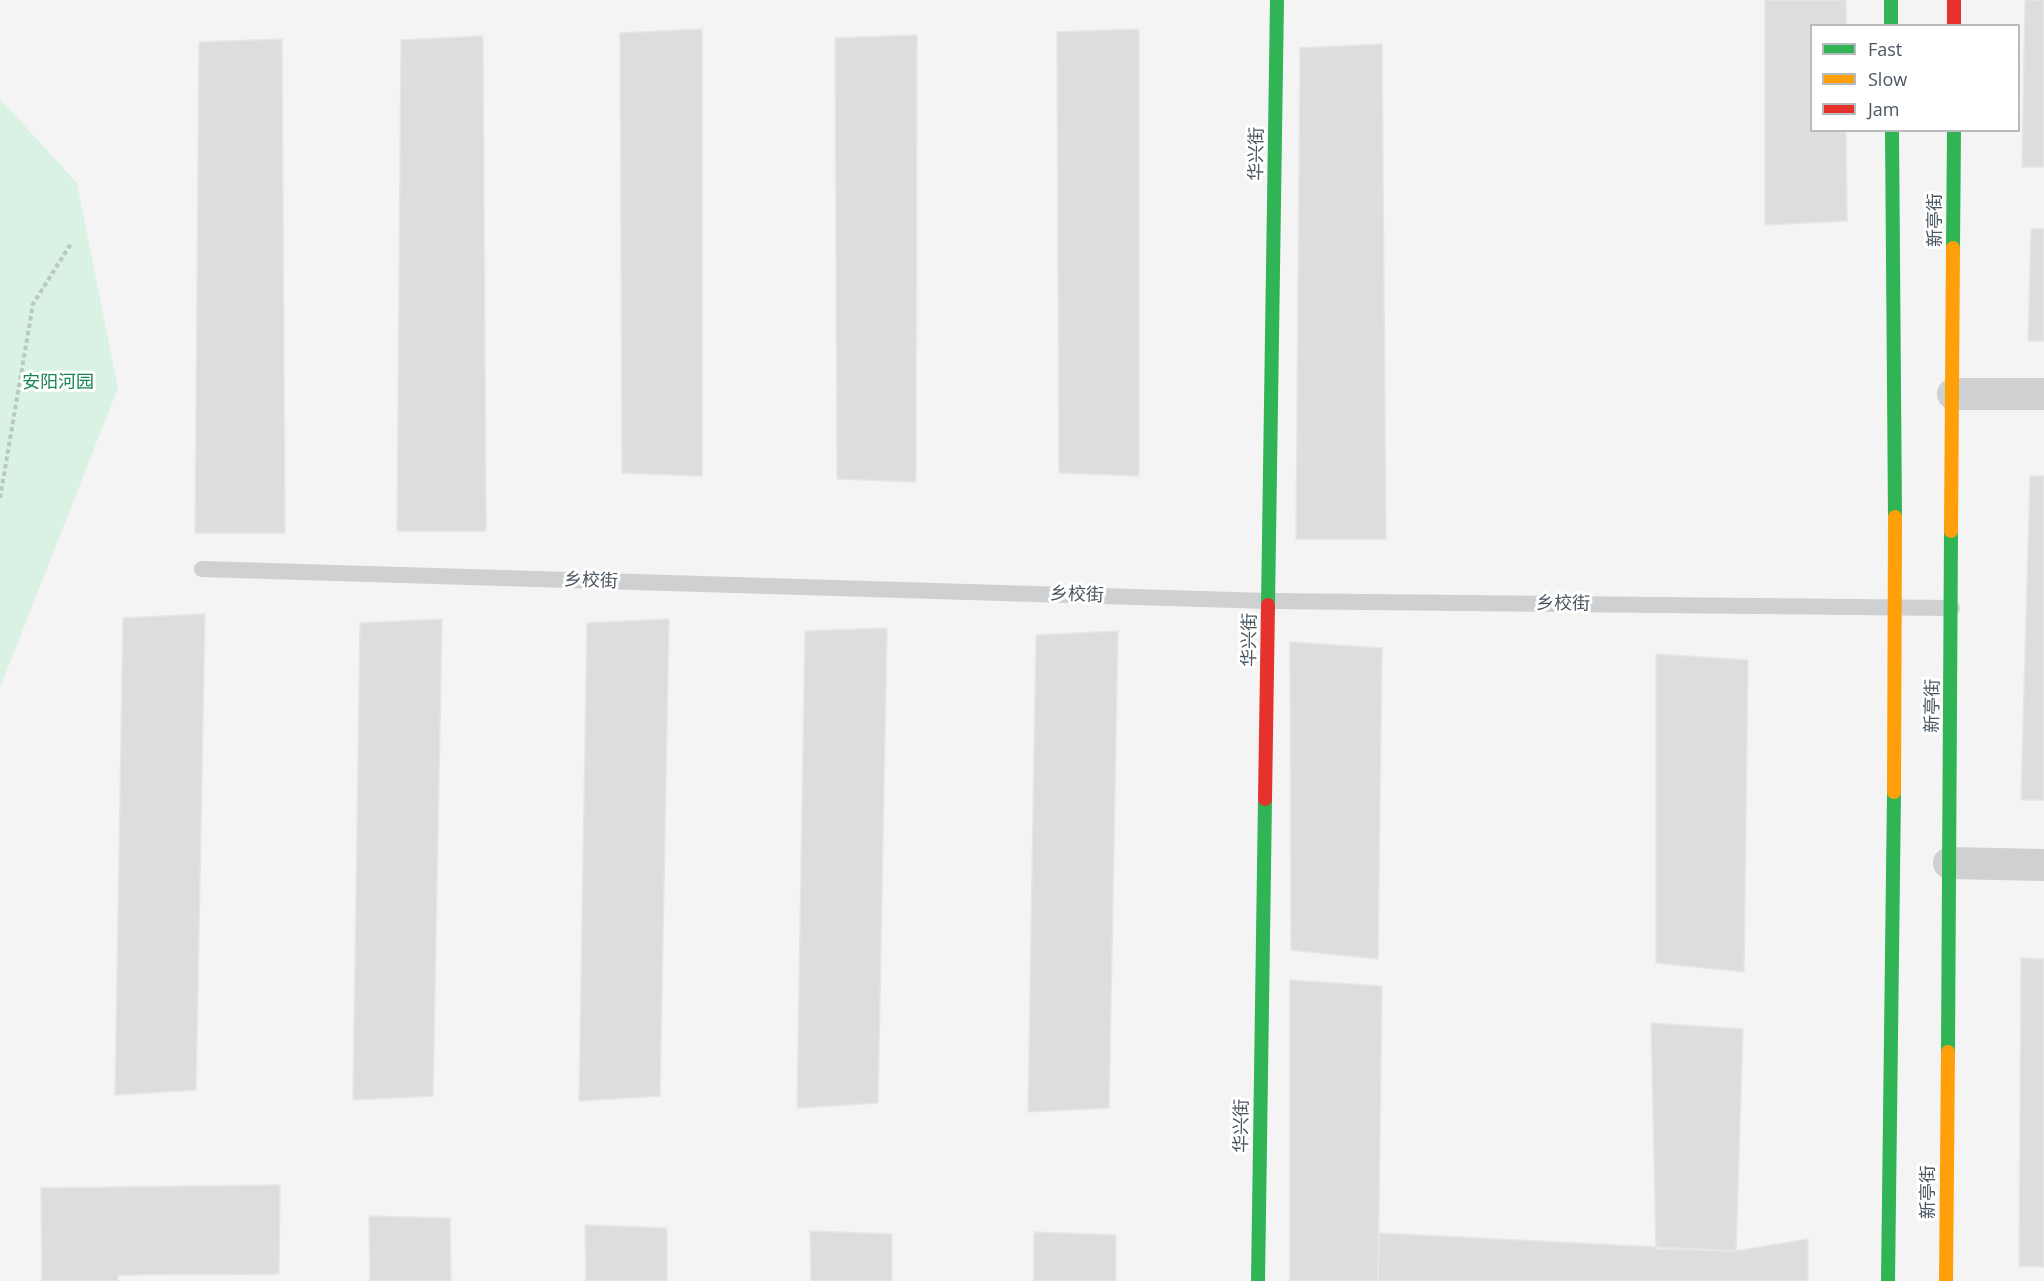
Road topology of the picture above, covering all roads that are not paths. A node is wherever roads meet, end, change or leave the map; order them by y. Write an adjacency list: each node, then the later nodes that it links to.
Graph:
1 (1277, 0): 11 (main road, 华兴街)
2 (1891, 0): 4 (main road)
3 (1954, 0): 5 (main road)
4 (1891, 24)
5 (1954, 24)
6 (1892, 132): 12 (main road)
7 (1954, 132): 8 (main road, 新亭街)
8 (1953, 394): 9 (street); 13 (main road, 新亭街)
9 (2044, 394)
10 (202, 568): 11 (lane, 乡校街)
11 (1268, 601): 12 (lane, 乡校街); 16 (main road, 华兴街)
12 (1896, 608): 13 (lane, 乡校街); 17 (main road)
13 (1952, 608): 14 (main road, 新亭街)
14 (1949, 864): 15 (street); 18 (main road, 新亭街)
15 (2044, 866)
16 (1258, 1281)
17 (1888, 1281)
18 (1946, 1281)

